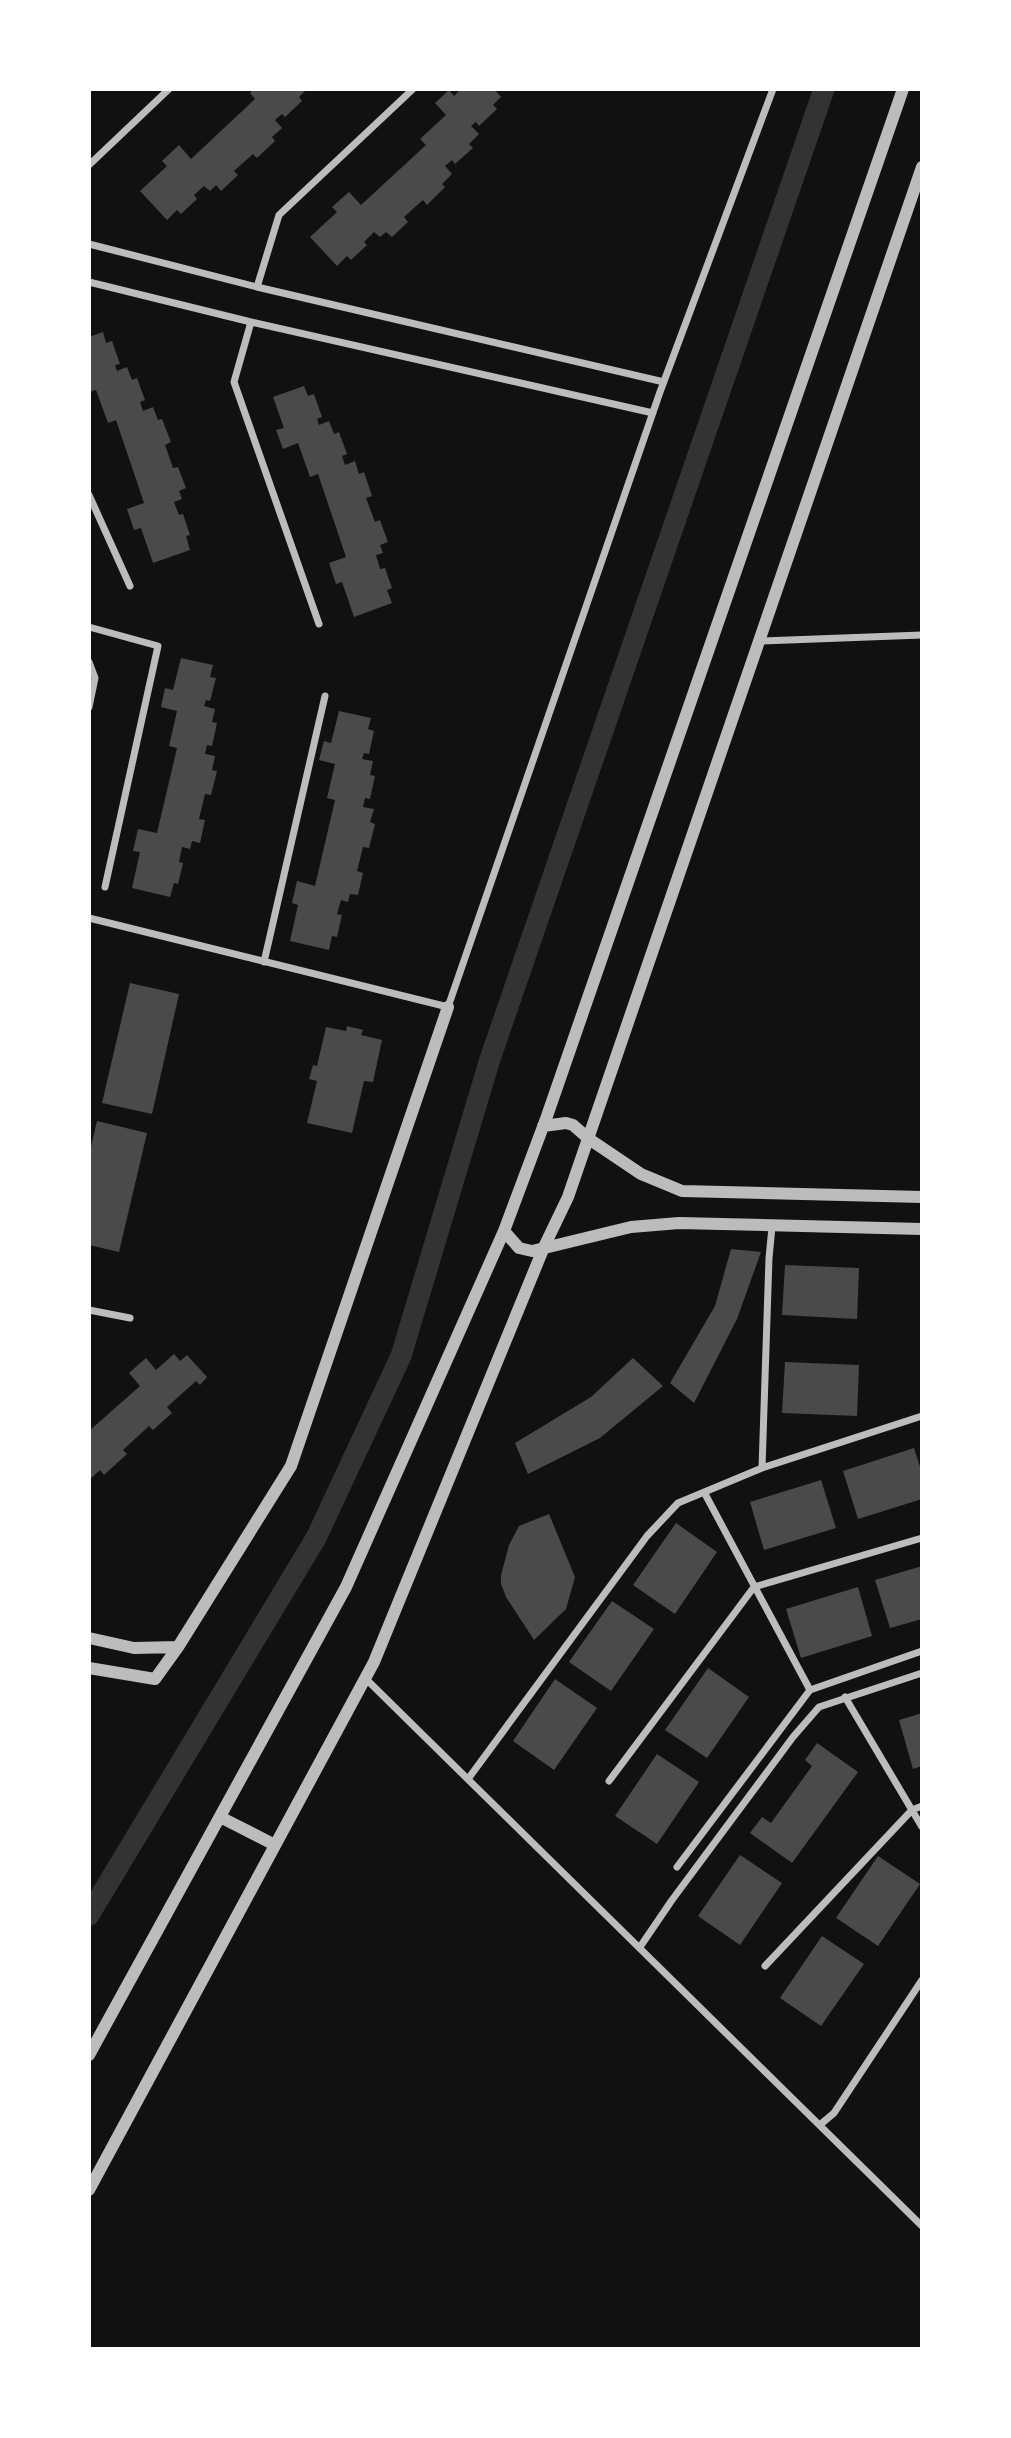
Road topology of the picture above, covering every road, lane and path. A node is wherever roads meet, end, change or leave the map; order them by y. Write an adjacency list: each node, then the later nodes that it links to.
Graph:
1 (169, 89): 5 (street)
2 (413, 89): 9 (street)
3 (773, 89): 11 (street)
4 (903, 89): 26 (street)
5 (89, 165)
6 (922, 167): 18 (street)
7 (89, 244): 9 (street)
8 (89, 282): 10 (street)
9 (257, 287): 11 (street)
10 (251, 322): 12 (street); 15 (street)
11 (664, 382): 12 (street)
12 (653, 413): 25 (street)
13 (89, 495): 14 (street)
14 (130, 586)
15 (319, 624)
16 (89, 627): 22 (street)
17 (922, 635): 18 (street)
18 (758, 641): 27 (street)
19 (89, 662): 21 (street)
20 (326, 696): 24 (street)
21 (89, 707)
22 (105, 887)
23 (89, 918): 24 (street)
24 (264, 962): 25 (street)
25 (448, 1007): 41 (street)
26 (543, 1126): 27 (street); 31 (street)
27 (589, 1139): 28 (street); 32 (street)
28 (922, 1197)
29 (772, 1227): 30 (street); 32 (street); 36 (street)
30 (922, 1229)
31 (504, 1231): 32 (street); 52 (street)
32 (544, 1247): 45 (street)
33 (89, 1310): 34 (street)
34 (130, 1318)
35 (922, 1416): 36 (street)
36 (762, 1468): 37 (street)
37 (704, 1492): 39 (street); 48 (street)
38 (922, 1538): 39 (street)
39 (754, 1587): 46 (street); 49 (street)
40 (89, 1638): 41 (street)
41 (178, 1647): 43 (street)
42 (922, 1651): 46 (street)
43 (89, 1668)
44 (922, 1673): 47 (street)
45 (366, 1679): 48 (street); 54 (street)
46 (810, 1690): 55 (street)
47 (845, 1698): 51 (street); 56 (street)
48 (468, 1779): 56 (street)
49 (609, 1781)
50 (922, 1806): 51 (street)
51 (912, 1810): 53 (street); 57 (street)
52 (220, 1817): 54 (street); 59 (street)
53 (922, 1827)
54 (275, 1845): 61 (street)
55 (677, 1867)
56 (640, 1947): 60 (street)
57 (765, 1966)
58 (922, 1980): 60 (street)
59 (89, 2055)
60 (821, 2124): 62 (street)
61 (89, 2190)
62 (922, 2226)

